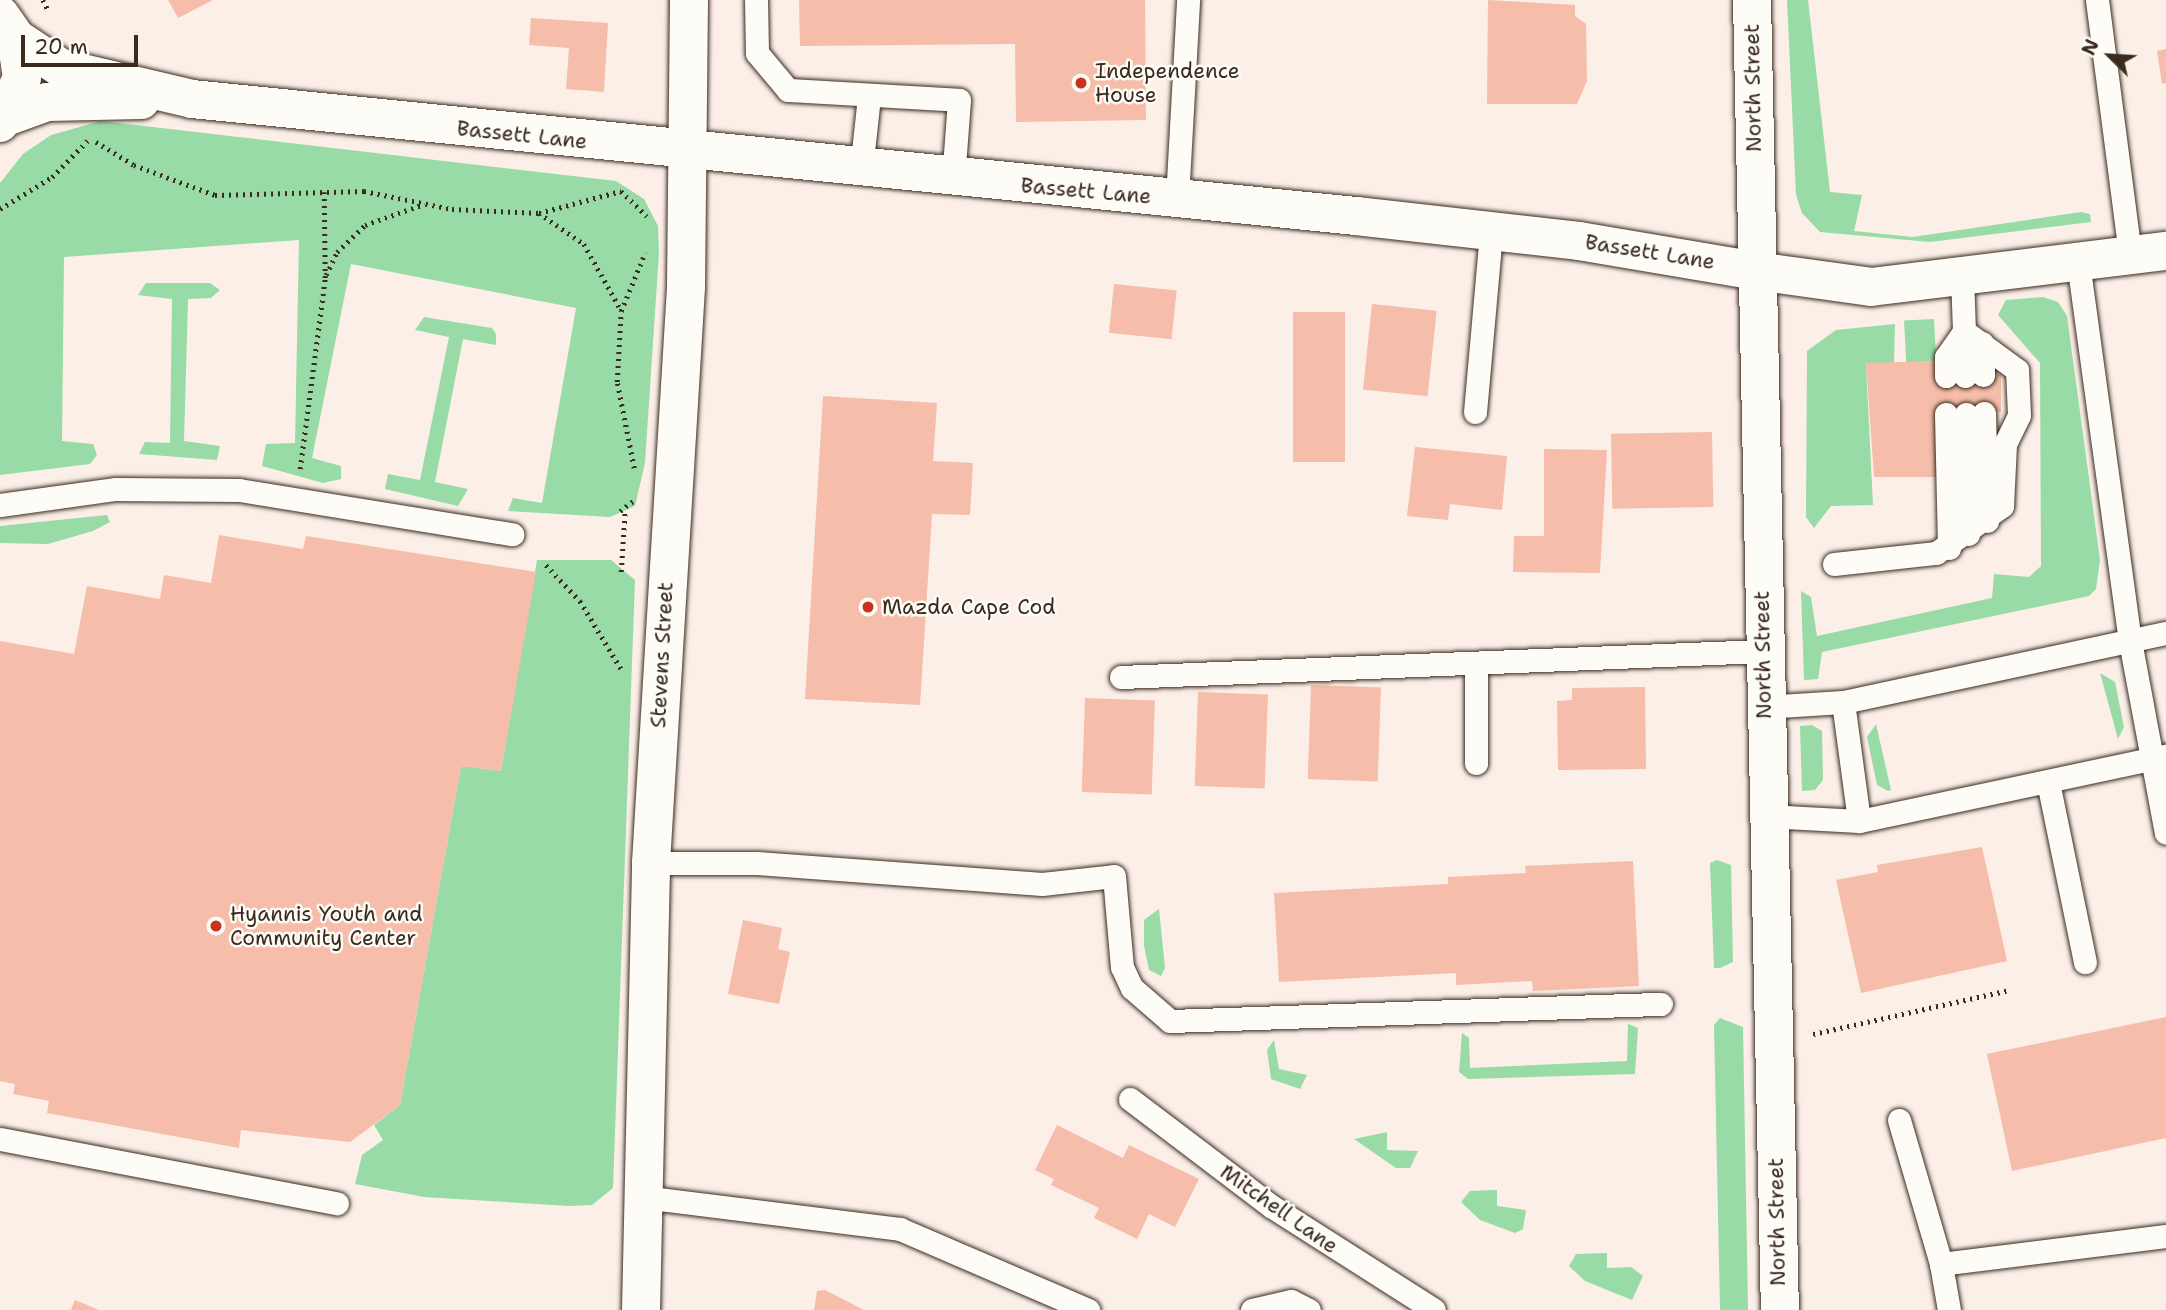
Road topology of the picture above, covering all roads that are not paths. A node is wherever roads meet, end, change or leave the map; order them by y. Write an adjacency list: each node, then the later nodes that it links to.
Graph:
1 (689, 0): 10 (street, Stevens Street)
2 (756, 0): 7 (lane)
3 (1188, 0): 13 (lane)
4 (1752, 0): 17 (street, North Street)
5 (2097, 0): 15 (lane)
6 (8, 26): 8 (street, Bassett Lane); 9 (street)
7 (869, 96): 11 (lane); 12 (lane)
8 (192, 99): 9 (street); 10 (street, Bassett Lane)
9 (3, 120)
10 (688, 152): 11 (street, Bassett Lane); 41 (street, Stevens Street)
11 (861, 170): 12 (street, Bassett Lane)
12 (953, 179): 13 (street, Bassett Lane)
13 (1177, 199): 14 (street, Bassett Lane)
14 (1491, 232): 17 (street, Bassett Lane); 20 (lane)
15 (2148, 253): 16 (street, Bassett Lane)
16 (2078, 262): 18 (street, Bassett Lane); 29 (lane)
17 (1756, 271): 18 (street, Bassett Lane); 30 (street, North Street)
18 (1962, 277): 19 (lane)
19 (1973, 337): 19 (lane); 23 (lane)
20 (1475, 412)
21 (1965, 413): 23 (lane); 25 (lane); 26 (lane)
22 (0, 505): 24 (lane)
23 (1987, 520): 25 (lane)
24 (512, 534)
25 (1968, 534): 26 (lane)
26 (1949, 548): 27 (lane)
27 (1834, 564)
28 (2166, 633): 29 (lane)
29 (2130, 641): 33 (lane); 35 (lane)
30 (1762, 651): 31 (lane); 34 (street, North Street)
31 (1476, 665): 32 (lane); 36 (lane)
32 (1121, 677)
33 (1843, 702): 34 (lane); 39 (lane)
34 (1763, 707): 38 (street, North Street)
35 (2159, 757): 37 (lane); 40 (lane)
36 (1476, 763)
37 (2048, 782): 39 (lane); 42 (lane)
38 (1768, 816): 39 (lane); 56 (street, North Street)
39 (1859, 821)
40 (2166, 834)
41 (651, 863): 43 (lane); 47 (street, Stevens Street)
42 (2085, 962)
43 (1661, 1004)
44 (1130, 1099): 55 (lane, Mitchell Lane)
45 (1899, 1120): 50 (lane)
46 (0, 1139): 48 (lane)
47 (643, 1197): 51 (street, Stevens Street); 52 (lane)
48 (337, 1203)
49 (2166, 1236): 50 (lane)
50 (1941, 1264): 57 (lane)
51 (641, 1310)
52 (1088, 1310)
53 (1252, 1310): 54 (lane)
54 (1309, 1310)
55 (1434, 1310)
56 (1780, 1310)
57 (1949, 1310)

